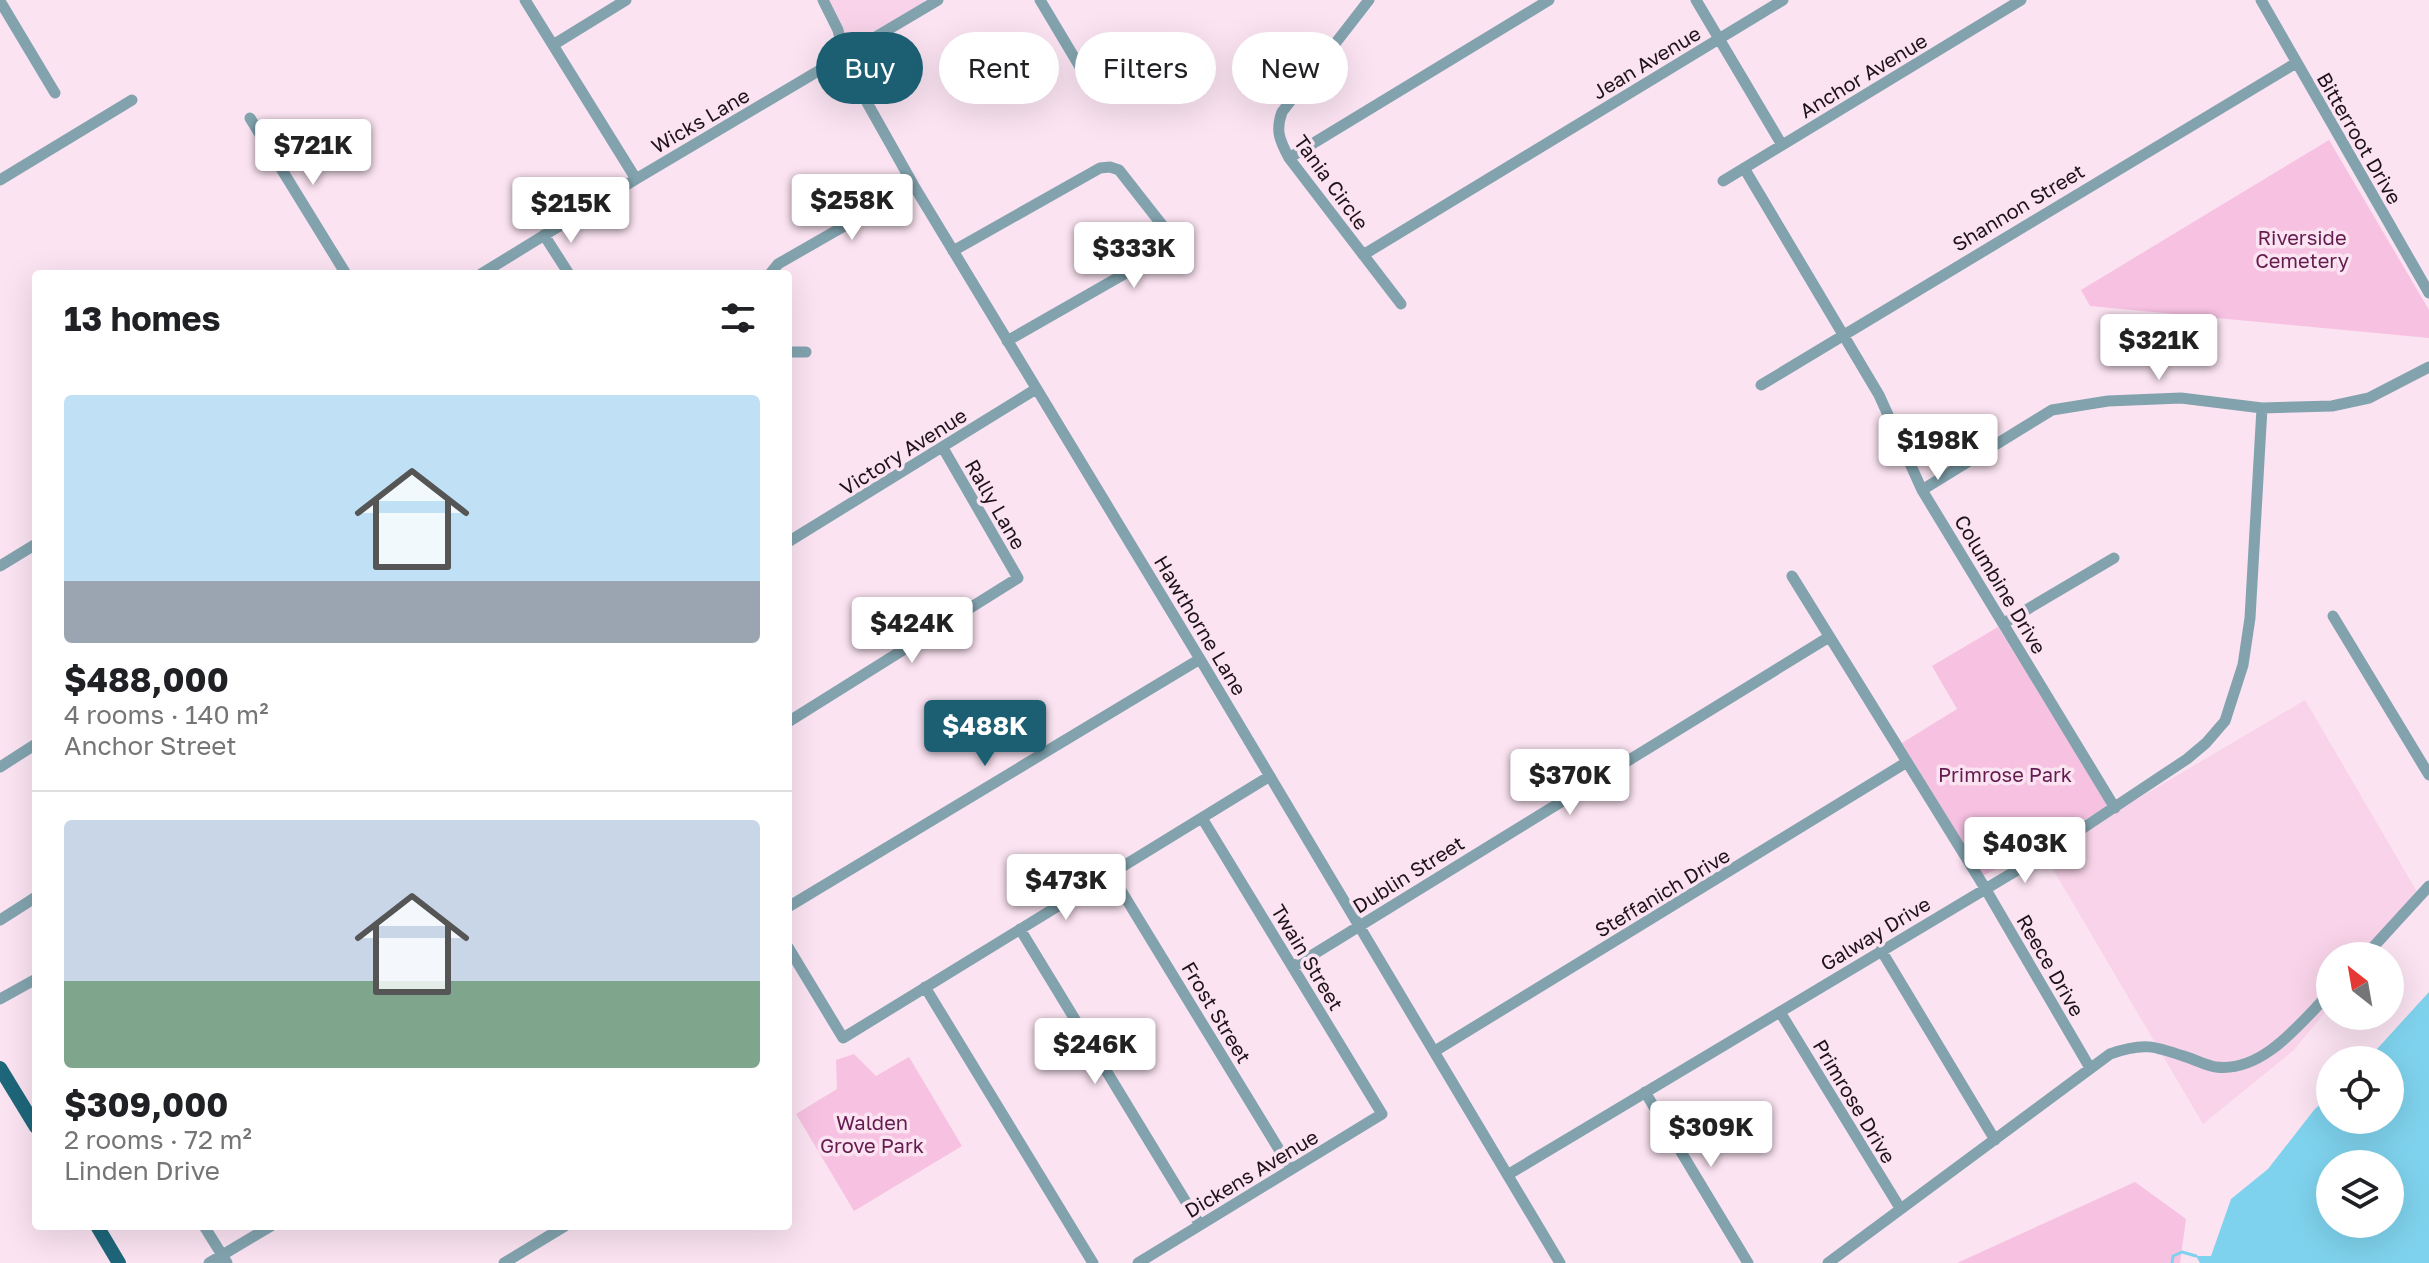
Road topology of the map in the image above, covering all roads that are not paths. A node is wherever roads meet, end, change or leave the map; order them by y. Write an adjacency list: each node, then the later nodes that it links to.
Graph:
1 (525, 0): 16 (street)
2 (626, 0): 16 (street)
3 (823, 0): 13 (street, Hawthorne Lane)
4 (938, 0): 14 (street, Wicks Lane)
5 (1040, 0): 17 (street)
6 (1369, 0): 25 (street, Tania Circle)
7 (1549, 0): 25 (street)
8 (1696, 0): 15 (street)
9 (1783, 0): 15 (street, Jean Avenue)
10 (2261, 0): 18 (street, Bitterroot Drive)
11 (0, 1): 20 (street)
12 (2017, 1): 24 (street, Anchor Avenue)
13 (838, 32)
14 (884, 32)
15 (1719, 38): 24 (street); 33 (street, Jean Avenue)
16 (553, 45): 27 (street)
17 (1075, 59)
18 (2296, 63): 38 (street, Bitterroot Drive); 40 (street, Shannon Street)
19 (816, 73): 27 (street, Wicks Lane)
20 (55, 93)
21 (132, 100): 28 (street)
22 (867, 104): 30 (street, Hawthorne Lane)
23 (250, 118): 34 (street)
24 (1782, 145): 26 (street, Anchor Avenue)
25 (1289, 158): 33 (street, Tania Circle)
26 (1744, 168): 29 (street, Anchor Avenue); 40 (street, Columbine Drive)
27 (636, 179): 31 (street, Wicks Lane)
28 (0, 180)
29 (1723, 181)
30 (914, 186): 32 (street, Hawthorne Lane); 37 (street)
31 (544, 235): 35 (street, Wicks Lane); 36 (street)
32 (953, 251): 41 (street, Hawthorne Lane); 41 (street)
33 (1363, 255): 39 (street, Tania Circle)
34 (344, 270)
35 (487, 270)
36 (566, 270)
37 (773, 270)
38 (2429, 293)
39 (1401, 304)
40 (1845, 333): 45 (street, Shannon Street); 49 (street, Columbine Drive)
41 (1007, 341): 46 (street, Hawthorne Lane)
42 (792, 352): 43 (street)
43 (806, 352)
44 (2429, 367): 47 (street)
45 (1761, 385)
46 (1036, 389): 48 (street, Victory Avenue); 58 (street, Hawthorne Lane)
47 (2262, 408): 49 (street); 65 (street, Galway Drive)
48 (943, 448): 50 (street, Victory Avenue); 59 (street, Rally Lane)
49 (1922, 490): 56 (street, Columbine Drive)
50 (792, 540)
51 (32, 546): 53 (street)
52 (2114, 558): 56 (street)
53 (0, 566)
54 (1792, 576): 57 (street, Reece Drive)
55 (2333, 616): 63 (street)
56 (2004, 623): 65 (street, Columbine Drive)
57 (1829, 637): 61 (street, Reece Drive); 73 (street, Dublin Street)
58 (1200, 659): 64 (street, Hawthorne Lane); 71 (street)
59 (792, 719)
60 (32, 747): 62 (street)
61 (1907, 762): 69 (street, Reece Drive); 84 (street, Steffanich Drive)
62 (0, 767)
63 (2429, 775)
64 (1270, 776): 66 (street); 73 (street, Hawthorne Lane)
65 (2115, 808): 69 (street, Galway Drive)
66 (1202, 818): 67 (street); 78 (street, Twain Street)
67 (1111, 874): 74 (street); 91 (street, Frost Street)
68 (2429, 886): 75 (street)
69 (1985, 888): 76 (street, Galway Drive); 86 (street, Reece Drive)
70 (32, 900): 72 (street)
71 (792, 905)
72 (0, 920)
73 (1358, 926): 78 (street, Dublin Street); 84 (street, Hawthorne Lane)
74 (1020, 929): 80 (street); 94 (street)
75 (2378, 942)
76 (1881, 950): 83 (street, Galway Drive); 90 (street)
77 (792, 954): 80 (street)
78 (1293, 967): 88 (street, Twain Street)
79 (32, 981): 81 (street)
80 (925, 987): 103 (street)
81 (0, 999)
82 (2316, 1006): 86 (street)
83 (1780, 1012): 87 (street, Galway Drive); 93 (street, Primrose Drive)
84 (1435, 1051): 92 (street, Hawthorne Lane)
85 (0, 1068): 89 (main road)
86 (2090, 1068): 90 (street)
87 (1645, 1092): 92 (street, Galway Drive); 106 (street)
88 (1382, 1114): 91 (street, Dickens Avenue)
89 (32, 1120)
90 (1995, 1140): 93 (street)
91 (1291, 1169): 94 (street, Dickens Avenue)
92 (1509, 1174): 105 (street, Hawthorne Lane)
93 (1900, 1208): 107 (street)
94 (1200, 1225): 104 (street, Dickens Avenue)
95 (99, 1230): 100 (main road)
96 (206, 1230): 99 (street)
97 (265, 1230): 99 (street)
98 (558, 1230): 102 (street)
99 (224, 1259): 101 (street)
100 (119, 1263)
101 (209, 1263)
102 (504, 1263)
103 (1093, 1263)
104 (1138, 1263)
105 (1560, 1263)
106 (1748, 1263)
107 (1828, 1263)

